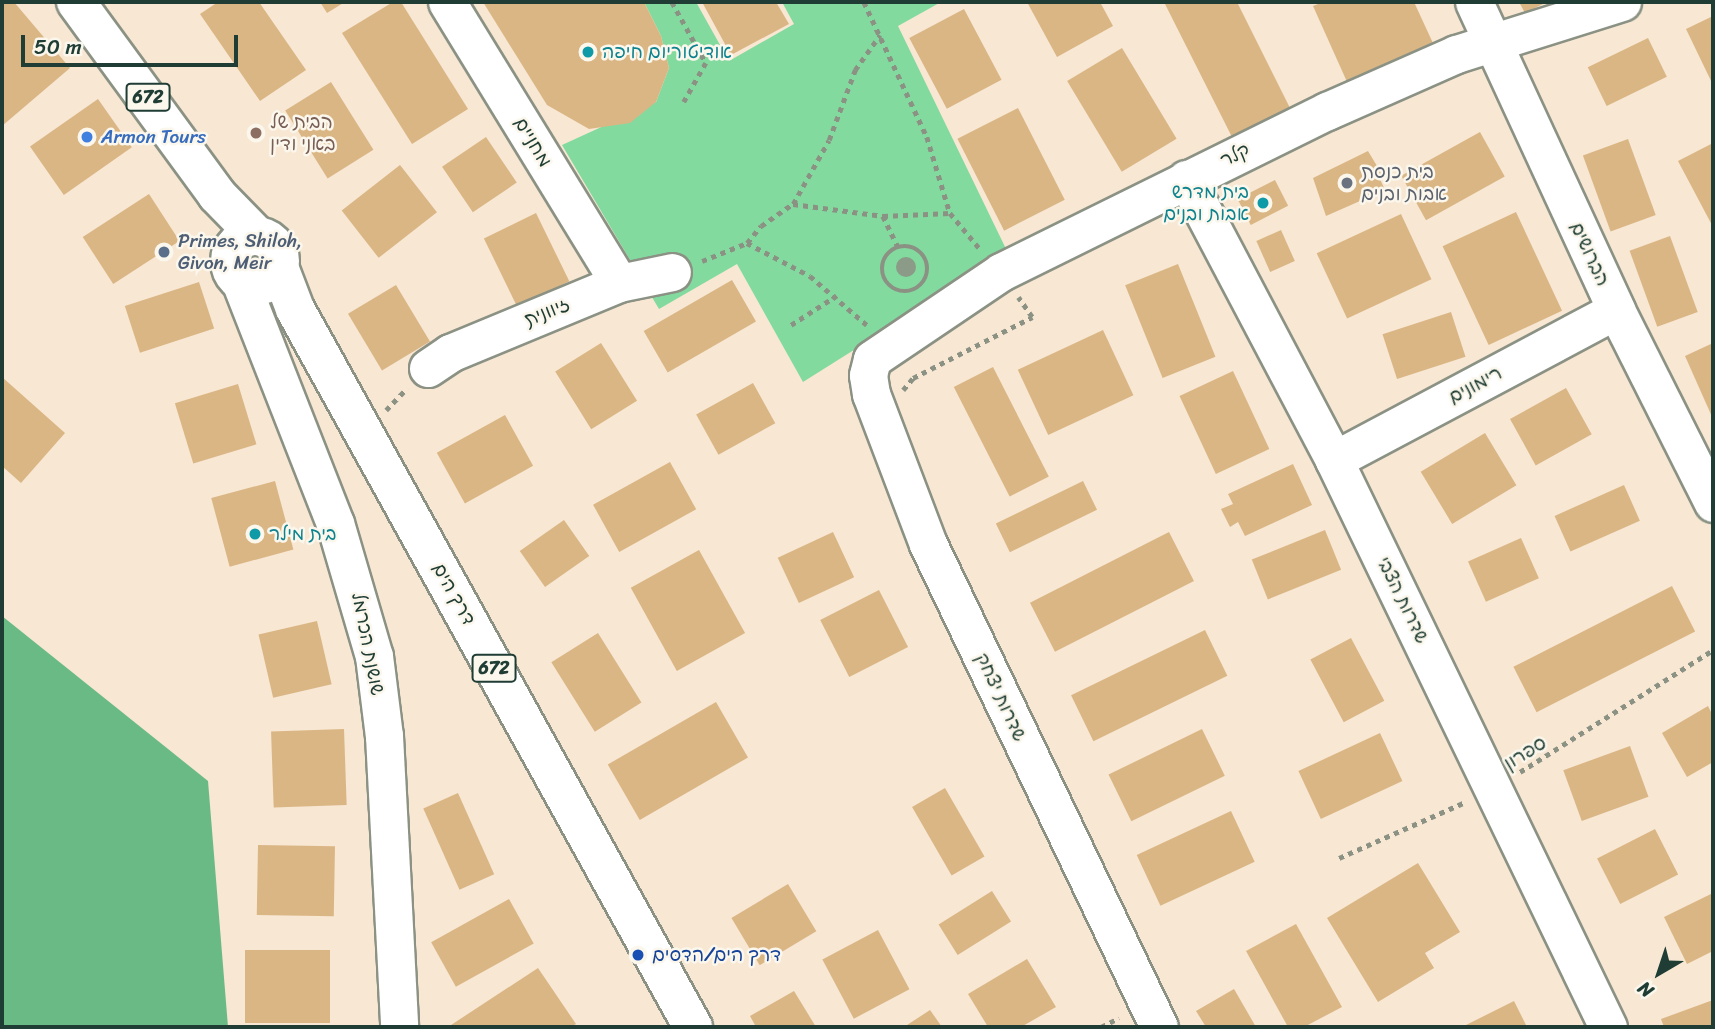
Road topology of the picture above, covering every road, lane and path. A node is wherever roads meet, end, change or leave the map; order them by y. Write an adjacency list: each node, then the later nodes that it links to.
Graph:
1 (76, 2): 16 (main road, 672)
2 (447, 2): 19 (street, מחניים)
3 (672, 2): 9 (path)
4 (864, 2): 7 (path)
5 (1474, 2): 8 (street, הברושים)
6 (1622, 2): 8 (street, קלר)
7 (880, 35): 11 (path); 12 (path)
8 (1491, 42): 10 (street, קלר); 21 (street, הברושים)
9 (684, 102)
10 (1185, 179): 18 (street, קלר); 27 (street, שדרות הצבי)
11 (793, 204): 13 (path); 14 (path)
12 (950, 213): 13 (path); 18 (path)
13 (883, 216): 15 (path)
14 (747, 243): 17 (path); 20 (path)
15 (898, 247): 15 (path)
16 (254, 264): 26 (main road, דרך הים / 672); 32 (street, שושנת הכרמל)
17 (672, 272): 19 (street, זיוונית)
18 (1001, 272): 23 (street, קלר); 25 (path)
19 (620, 283): 24 (street, זיוונית)
20 (836, 296): 22 (path); 23 (path)
21 (1616, 310): 27 (street, רימונים); 28 (street, הברושים)
22 (791, 325)
23 (874, 345): 34 (street, שדרות יצחק)
24 (428, 368): 26 (path)
25 (897, 400)
26 (365, 433): 33 (main road, דרך הים / 672)
27 (1334, 460): 30 (street, שדרות הצבי)
28 (1713, 503)
29 (1713, 650): 30 (path, ספרון)
30 (1495, 789): 31 (path, ספרון); 35 (street, שדרות הצבי)
31 (1339, 858)
32 (399, 1027)
33 (693, 1027)
34 (1159, 1027)
35 (1608, 1027)

